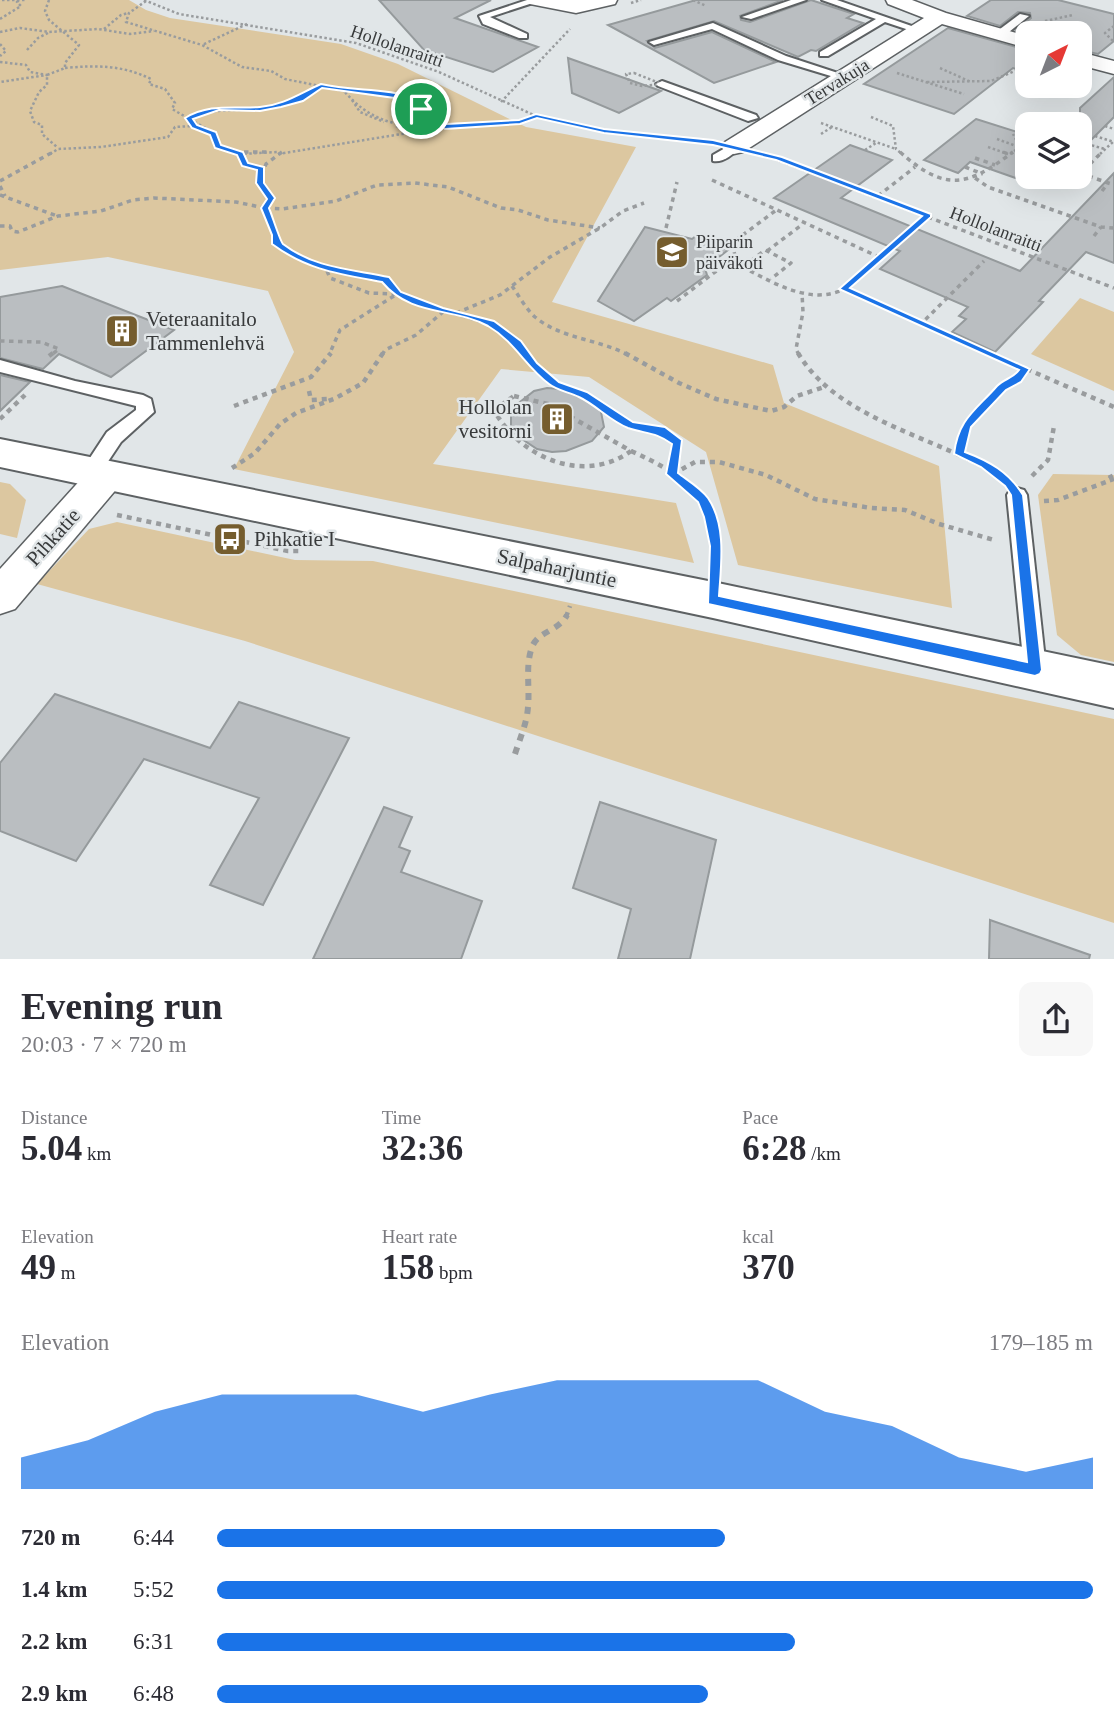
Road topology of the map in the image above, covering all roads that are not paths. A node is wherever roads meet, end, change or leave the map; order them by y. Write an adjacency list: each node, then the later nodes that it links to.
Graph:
1 (537, 0): 2 (street); 12 (lane)
2 (608, 0)
3 (801, 0): 7 (lane)
4 (827, 0): 9 (lane)
5 (895, 0): 8 (street)
6 (1024, 16): 11 (lane)
7 (747, 17)
8 (939, 17): 10 (street, Tervakuja); 11 (street)
9 (882, 20): 10 (lane); 15 (lane)
10 (918, 30): 18 (street, Tervakuja)
11 (1000, 34): 13 (street)
12 (523, 36)
13 (1015, 38)
14 (654, 42): 18 (lane)
15 (824, 54)
16 (1092, 61): 17 (street)
17 (1112, 65)
18 (844, 77): 21 (street, Tervakuja)
19 (662, 84): 20 (lane)
20 (752, 118)
21 (726, 153)
22 (0, 366): 24 (lane)
23 (0, 453): 24 (street, Salpaharjuntie)
24 (98, 474): 26 (street, Pihkatie); 27 (street, Salpaharjuntie)
25 (1017, 497): 27 (lane)
26 (0, 597)
27 (1035, 670): 28 (street, Salpaharjuntie)
28 (1114, 687)

